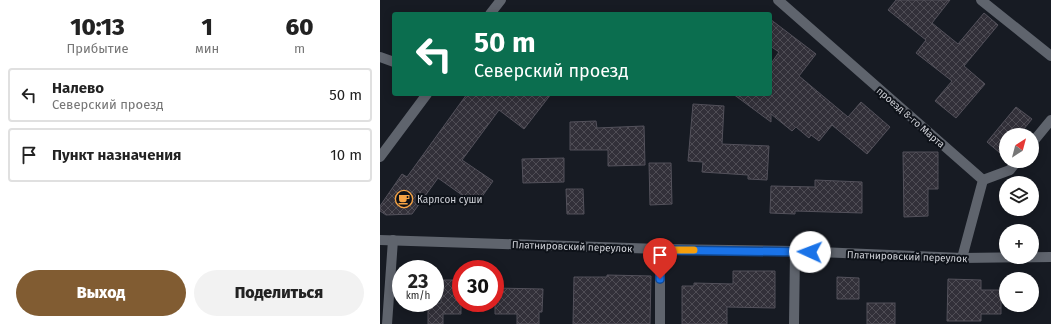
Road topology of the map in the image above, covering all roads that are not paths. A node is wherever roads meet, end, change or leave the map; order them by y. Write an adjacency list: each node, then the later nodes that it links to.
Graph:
1 (501, 0): 4 (street)
2 (778, 0): 13 (street, проезд 8-го Марта)
3 (981, 0): 6 (street)
4 (492, 12)
5 (380, 56): 7 (street)
6 (1051, 56)
7 (392, 61)
8 (426, 96): 11 (street)
9 (1051, 120): 10 (street)
10 (1039, 135)
11 (380, 157)
12 (1012, 168): 13 (street)
13 (983, 180): 19 (street)
14 (380, 240): 15 (street, Платнировский переулок)
15 (393, 240): 16 (street, Платнировский переулок); 20 (street)
16 (660, 250): 17 (street, Платнировский переулок); 21 (street)
17 (795, 252): 19 (street, Платнировский переулок); 22 (street)
18 (1051, 257): 19 (street, Платнировский переулок)
19 (962, 258)
20 (387, 324)
21 (660, 324)
22 (794, 324)

